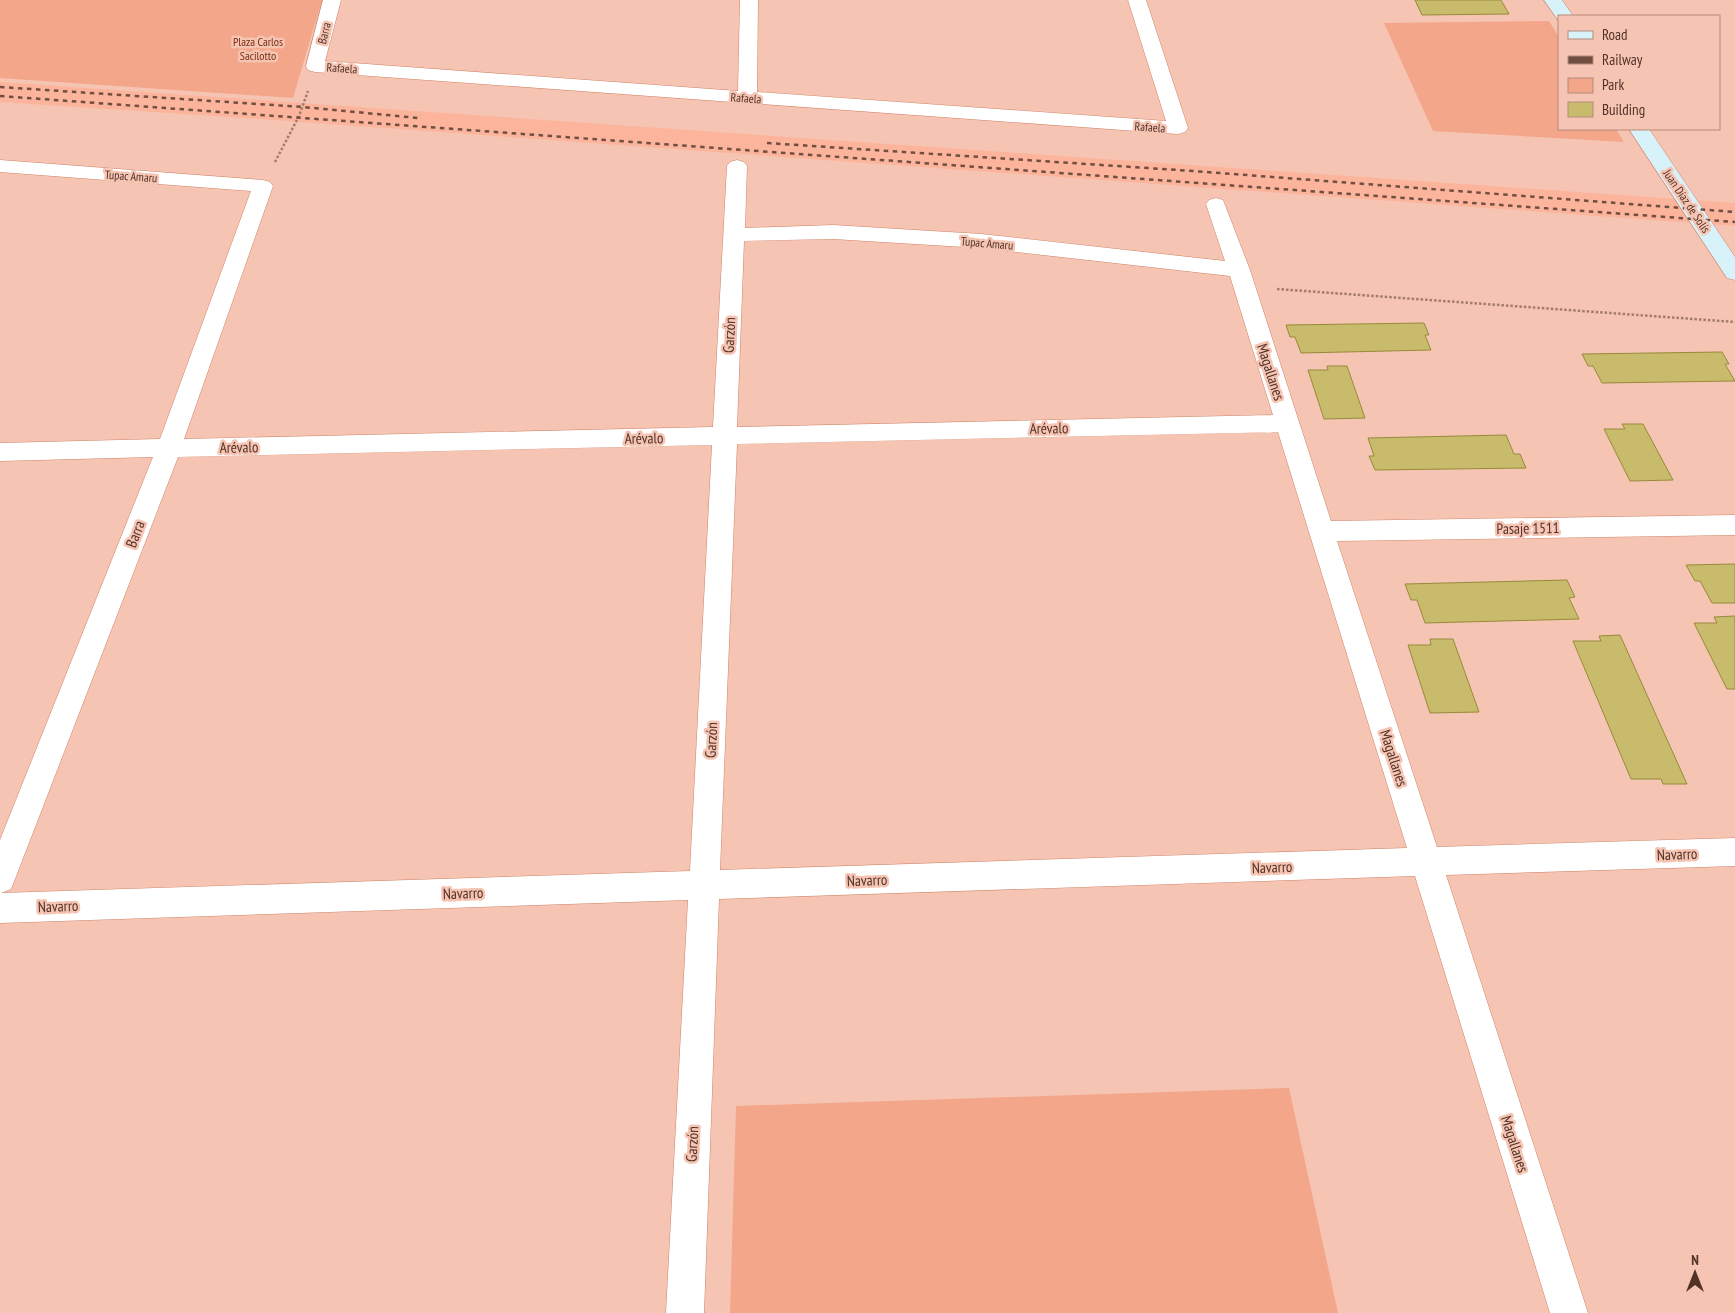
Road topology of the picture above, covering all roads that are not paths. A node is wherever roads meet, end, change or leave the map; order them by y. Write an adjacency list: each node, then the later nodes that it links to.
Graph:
1 (332, 0): 6 (street, Barra)
2 (750, 0): 7 (street)
3 (1137, 0): 7 (street, Rafaela)
4 (1554, 0): 5 (main road)
5 (1563, 15)
6 (315, 66): 7 (street, Rafaela)
7 (747, 98)
8 (1640, 130): 14 (main road, Juan Díaz de Solís)
9 (0, 166): 11 (street, Tupac Amaru)
10 (737, 166): 13 (street, Garzón)
11 (263, 186): 18 (street, Barra)
12 (1216, 204): 15 (street, Magallanes)
13 (734, 235): 15 (street, Tupac Amaru); 17 (street, Garzón)
14 (1735, 273)
15 (1242, 278): 16 (street, Magallanes)
16 (1288, 423): 17 (street, Arévalo); 21 (street, Magallanes)
17 (724, 436): 18 (street, Arévalo); 25 (street, Garzón)
18 (169, 448): 19 (street, Arévalo); 24 (street, Barra)
19 (0, 452)
20 (1735, 525): 21 (street, Pasaje 1511)
21 (1322, 531): 23 (street, Magallanes)
22 (1735, 852): 23 (street, Navarro)
23 (1426, 862): 25 (street, Navarro); 28 (street, Magallanes)
24 (0, 879)
25 (704, 885): 26 (street, Navarro); 27 (street, Garzón)
26 (0, 908)
27 (684, 1313)
28 (1569, 1313)

